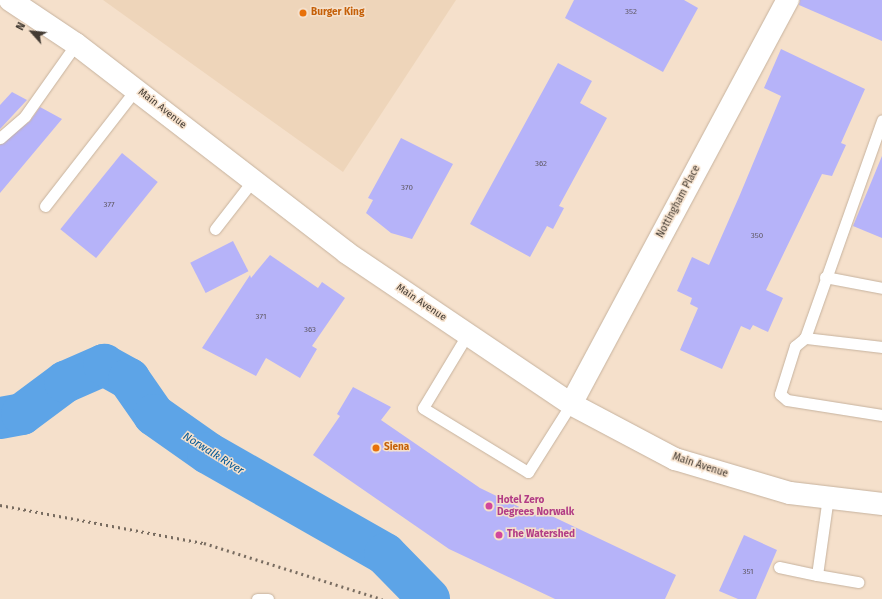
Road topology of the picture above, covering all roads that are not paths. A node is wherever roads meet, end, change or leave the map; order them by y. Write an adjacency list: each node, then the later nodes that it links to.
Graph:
1 (10, 0): 3 (main road, Main Avenue)
2 (788, 0): 15 (main road, Nottingham Place)
3 (76, 44): 4 (main road, Main Avenue); 6 (lane)
4 (136, 89): 7 (main road, Main Avenue); 8 (lane)
5 (882, 120): 10 (lane)
6 (0, 138)
7 (253, 180): 9 (lane); 12 (main road, Main Avenue)
8 (45, 206)
9 (215, 229)
10 (825, 277): 11 (lane); 13 (lane)
11 (882, 288)
12 (467, 335): 15 (main road, Main Avenue); 15 (lane)
13 (805, 338): 14 (lane); 16 (lane)
14 (882, 347)
15 (571, 404): 17 (main road, Main Avenue)
16 (882, 415)
17 (828, 497): 18 (main road, Main Avenue); 20 (lane)
18 (882, 504)
19 (778, 567): 20 (lane)
20 (817, 576): 21 (lane)
21 (858, 582)
22 (258, 599): 23 (lane)
23 (268, 599)

